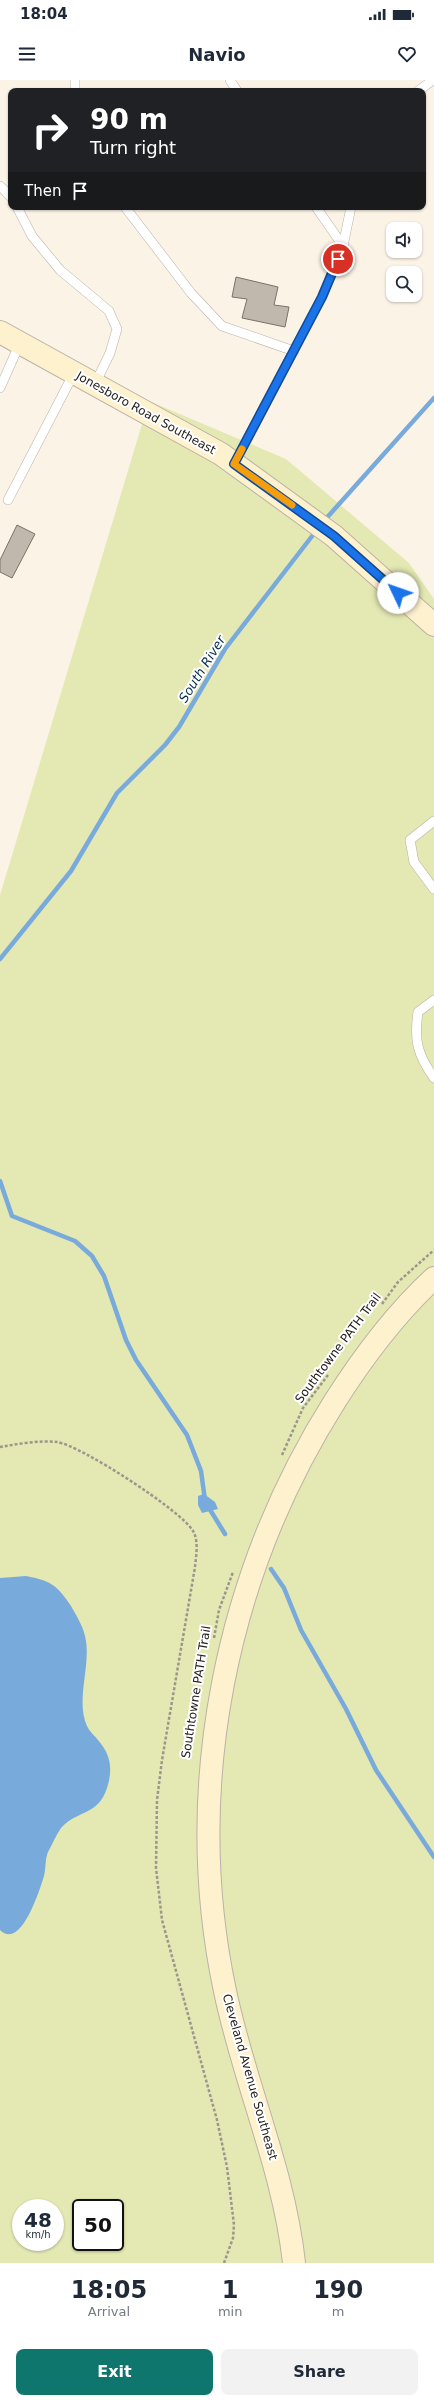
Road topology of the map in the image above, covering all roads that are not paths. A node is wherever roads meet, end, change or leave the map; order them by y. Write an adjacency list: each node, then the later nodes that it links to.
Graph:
1 (433, 80): 2 (lane)
2 (422, 88)
3 (0, 186): 4 (lane)
4 (8, 195)
5 (19, 210): 15 (lane)
6 (127, 210): 12 (lane)
7 (318, 210): 9 (lane)
8 (350, 210): 9 (lane)
9 (343, 246): 12 (lane)
10 (0, 332): 11 (main road, Jonesboro Road Southeast)
11 (20, 343): 13 (lane); 14 (main road, Jonesboro Road Southeast)
12 (294, 351): 17 (lane)
13 (3, 371): 16 (lane)
14 (74, 373): 15 (main road, Jonesboro Road Southeast); 18 (lane)
15 (95, 384): 17 (main road, Jonesboro Road Southeast)
16 (0, 388)
17 (234, 464): 19 (main road, Jonesboro Road Southeast)
18 (8, 500)
19 (434, 624)
20 (434, 821): 21 (lane)
21 (434, 888)
22 (434, 1000): 23 (lane)
23 (434, 1078)
24 (434, 1278): 25 (main road, Cleveland Avenue Southeast)
25 (294, 2263)

